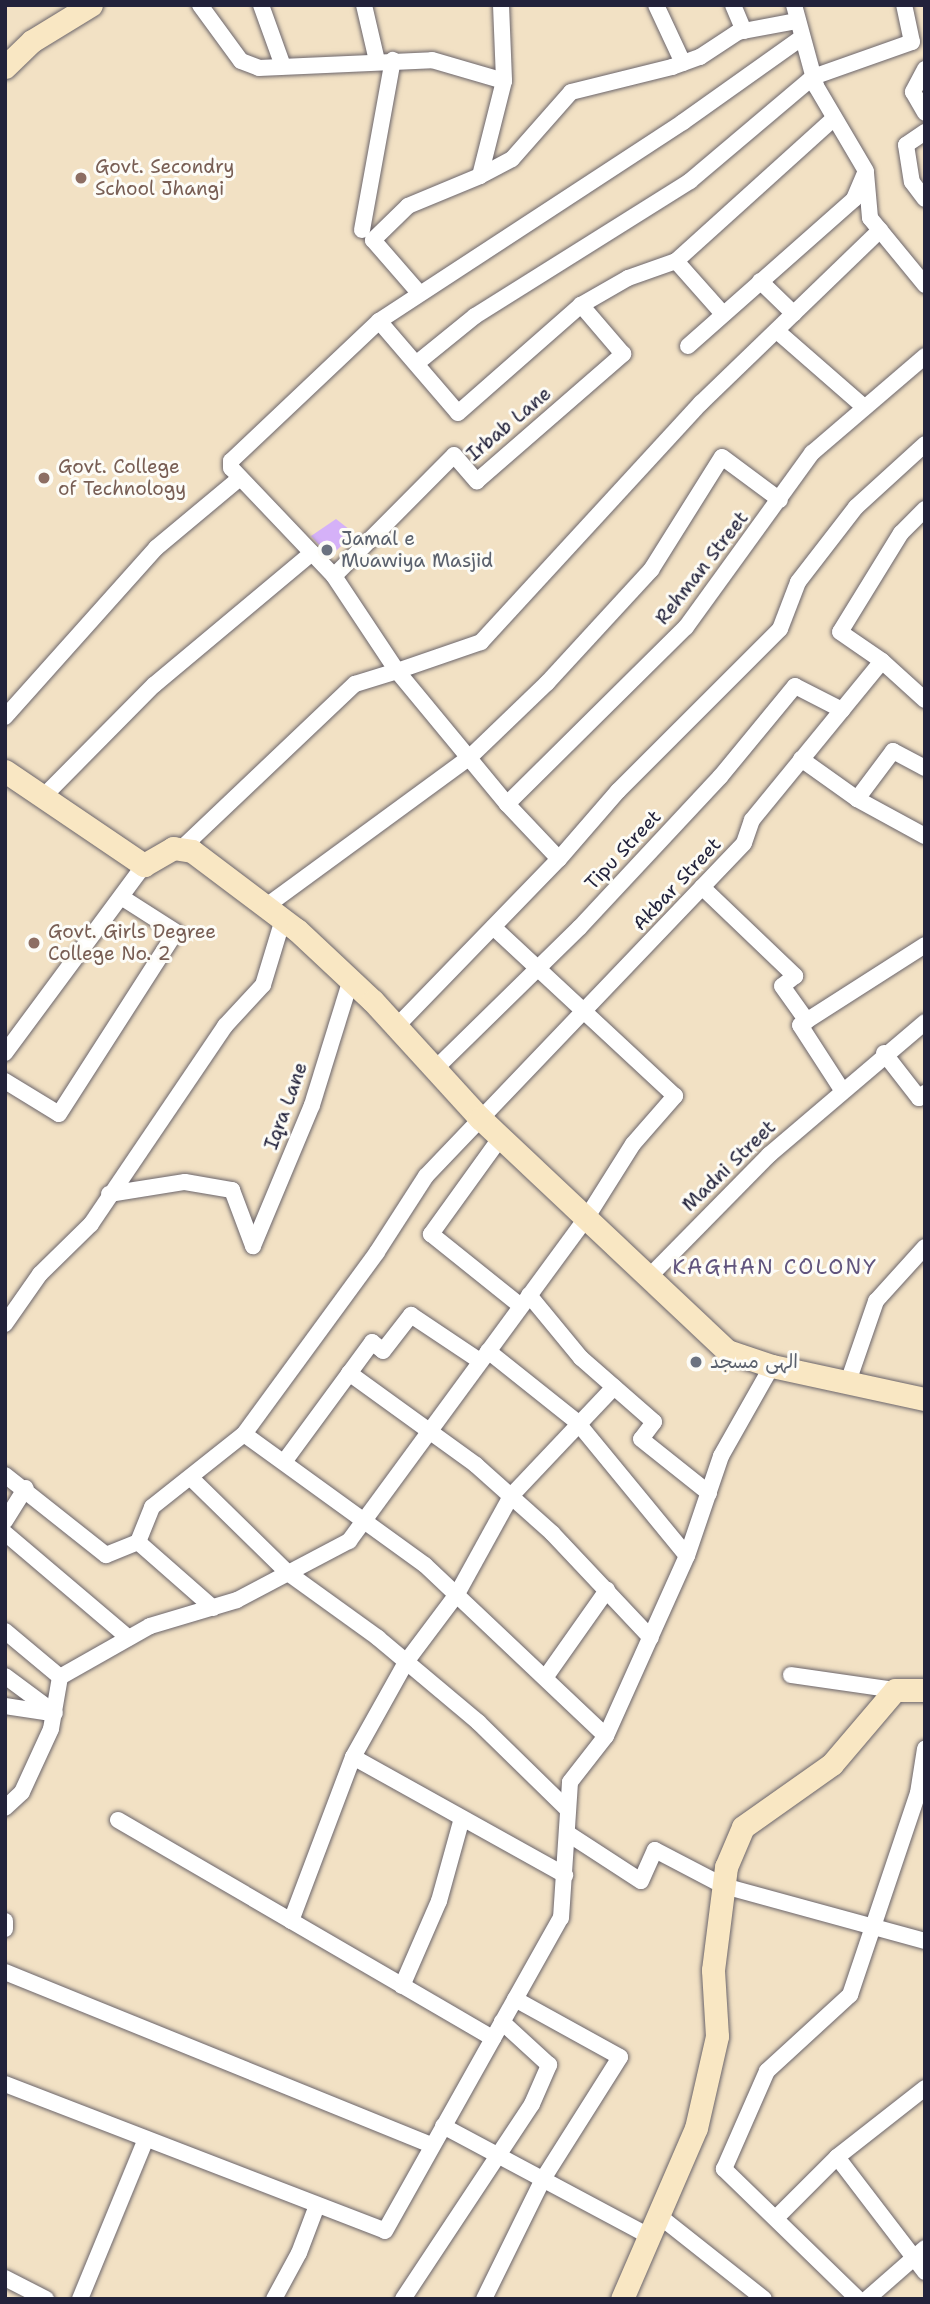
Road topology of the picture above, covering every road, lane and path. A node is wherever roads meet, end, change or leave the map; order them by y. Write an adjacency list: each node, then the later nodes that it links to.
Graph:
1 (91, 5): 15 (street)
2 (200, 5): 14 (street)
3 (261, 5): 14 (street)
4 (364, 5): 12 (street)
5 (501, 5): 18 (street)
6 (656, 5): 13 (street)
7 (733, 5): 10 (street)
8 (904, 5): 17 (street)
9 (795, 13): 10 (street); 11 (street)
10 (744, 31): 13 (street)
11 (801, 38): 17 (street); 30 (street)
12 (385, 60): 14 (street); 18 (street); 25 (street)
13 (682, 63): 23 (street)
14 (283, 66)
15 (5, 67)
16 (925, 69): 19 (street)
17 (813, 76): 20 (street); 38 (street)
18 (504, 81): 23 (street)
19 (925, 114)
20 (832, 120): 22 (street); 27 (street)
21 (925, 132): 24 (street)
22 (866, 171): 26 (street); 28 (street)
23 (480, 176): 30 (street)
24 (925, 199)
25 (362, 230)
26 (880, 230): 29 (street); 33 (street)
27 (676, 261): 31 (street); 32 (street)
28 (760, 281): 32 (street); 33 (street)
29 (925, 285)
30 (419, 293): 34 (street)
31 (581, 305): 38 (street); 45 (street, Irbab Lane)
32 (723, 314): 36 (street)
33 (794, 314): 35 (street)
34 (379, 321): 38 (street); 41 (street)
35 (777, 331): 39 (street); 47 (street)
36 (688, 346)
37 (925, 356): 39 (street, Rehman Street)
38 (417, 363)
39 (863, 406): 42 (street, Rehman Street)
40 (925, 444): 60 (street)
41 (240, 478): 44 (street); 50 (street)
42 (780, 500): 51 (street); 57 (street, Rehman Street)
43 (925, 509): 46 (street)
44 (312, 553): 45 (street); 55 (street)
45 (334, 576): 47 (street)
46 (882, 661): 48 (street); 49 (street, Akbar Street)
47 (397, 671): 51 (street); 59 (street)
48 (925, 700)
49 (842, 710): 52 (street, Akbar Street); 67 (street, Tipu Street)
50 (5, 717)
51 (470, 757): 57 (street); 64 (street)
52 (801, 759): 56 (street); 62 (street, Akbar Street)
53 (925, 768): 56 (street)
54 (5, 771): 55 (street)
55 (43, 797): 61 (street)
56 (857, 799): 58 (street)
57 (507, 804): 60 (street)
58 (925, 836)
59 (183, 847): 61 (street); 64 (street)
60 (559, 859): 65 (street)
61 (144, 865): 63 (street)
62 (702, 887): 69 (street, Akbar Street); 70 (street)
63 (121, 897): 73 (street); 76 (street)
64 (274, 913): 68 (street); 81 (street)
65 (493, 927): 67 (street); 72 (street)
66 (925, 945): 70 (street)
67 (538, 968): 69 (street); 75 (street, Tipu Street)
68 (351, 979): 72 (street); 81 (street, Iqra Lane)
69 (584, 1012): 79 (street, Akbar Street); 82 (street)
70 (807, 1021): 77 (street)
71 (925, 1022): 74 (street, Madni Street)
72 (396, 1027): 75 (street)
73 (7, 1049)
74 (884, 1053): 77 (street, Madni Street); 78 (street)
75 (434, 1070): 79 (street)
76 (5, 1081)
77 (842, 1090): 84 (street, Madni Street)
78 (925, 1093)
79 (480, 1118): 80 (street); 96 (street, Akbar Street)
80 (501, 1137): 82 (street); 85 (street)
81 (109, 1194): 86 (street)
82 (587, 1217): 84 (street); 85 (street)
83 (925, 1247): 91 (street)
84 (650, 1276): 89 (street)
85 (525, 1300): 88 (street); 92 (street)
86 (11, 1303): 87 (street)
87 (5, 1324)
88 (484, 1356): 90 (street); 94 (street); 95 (street)
89 (772, 1366): 91 (street); 101 (street)
90 (349, 1373): 95 (street); 97 (street)
91 (848, 1382): 93 (street)
92 (614, 1387): 94 (street); 101 (street)
93 (925, 1399)
94 (577, 1422): 102 (street); 107 (street)
95 (430, 1428): 102 (street); 103 (street)
96 (244, 1434): 97 (street); 99 (street, Akbar Street)
97 (284, 1462): 103 (street)
98 (5, 1475): 100 (street)
99 (192, 1479): 106 (street, Akbar Street); 108 (street)
100 (26, 1488): 104 (street); 106 (street)
101 (709, 1493): 107 (street)
102 (511, 1496): 109 (street); 110 (street)
103 (363, 1518): 108 (street); 110 (street)
104 (5, 1521)
105 (5, 1533): 113 (street)
106 (138, 1542): 111 (street)
107 (687, 1556): 114 (street)
108 (288, 1573): 111 (street); 115 (street)
109 (607, 1590): 114 (street); 119 (street)
110 (457, 1594): 115 (street); 119 (street)
111 (213, 1608): 113 (street)
112 (5, 1631): 118 (street)
113 (129, 1638): 118 (street)
114 (651, 1638): 124 (street)
115 (407, 1662): 126 (street); 128 (street)
116 (791, 1675): 120 (street)
117 (5, 1676): 123 (street)
118 (60, 1677): 123 (street)
119 (545, 1678): 124 (street)
120 (895, 1690): 121 (street); 133 (street)
121 (925, 1690)
122 (5, 1706): 123 (street)
123 (55, 1713): 127 (street)
124 (606, 1736): 128 (street)
125 (925, 1749): 136 (street)
126 (353, 1757): 129 (street); 135 (street)
127 (5, 1808)
128 (566, 1808): 131 (street)
129 (462, 1818): 132 (street); 140 (street)
130 (117, 1820): 135 (street)
131 (566, 1833): 132 (street); 133 (street)
132 (565, 1875): 141 (street)
133 (724, 1886): 136 (street); 154 (street)
134 (5, 1921): 137 (street)
135 (290, 1922): 140 (street)
136 (873, 1926): 138 (street); 153 (street)
137 (5, 1929)
138 (925, 1941)
139 (5, 1972): 148 (street)
140 (401, 1986): 143 (street)
141 (515, 1999): 142 (street); 151 (street)
142 (502, 2022): 143 (street); 149 (street)
143 (493, 2038): 146 (street)
144 (5, 2084): 147 (street)
145 (925, 2088): 150 (street)
146 (443, 2126): 148 (street); 149 (street)
147 (146, 2139): 152 (street); 159 (street)
148 (432, 2145): 152 (street)
149 (499, 2156): 151 (street); 161 (street)
150 (837, 2157): 153 (street); 155 (street)
151 (543, 2179): 154 (street); 162 (street)
152 (316, 2208): 160 (street)
153 (777, 2217): 165 (street)
154 (653, 2226): 163 (street); 164 (street)
155 (919, 2252): 156 (street); 166 (street)
156 (925, 2272)
157 (5, 2278): 158 (street)
158 (46, 2299)
159 (80, 2299)
160 (274, 2299)
161 (404, 2299)
162 (484, 2299)
163 (622, 2299)
164 (764, 2299)
165 (858, 2299)
166 (867, 2299)

